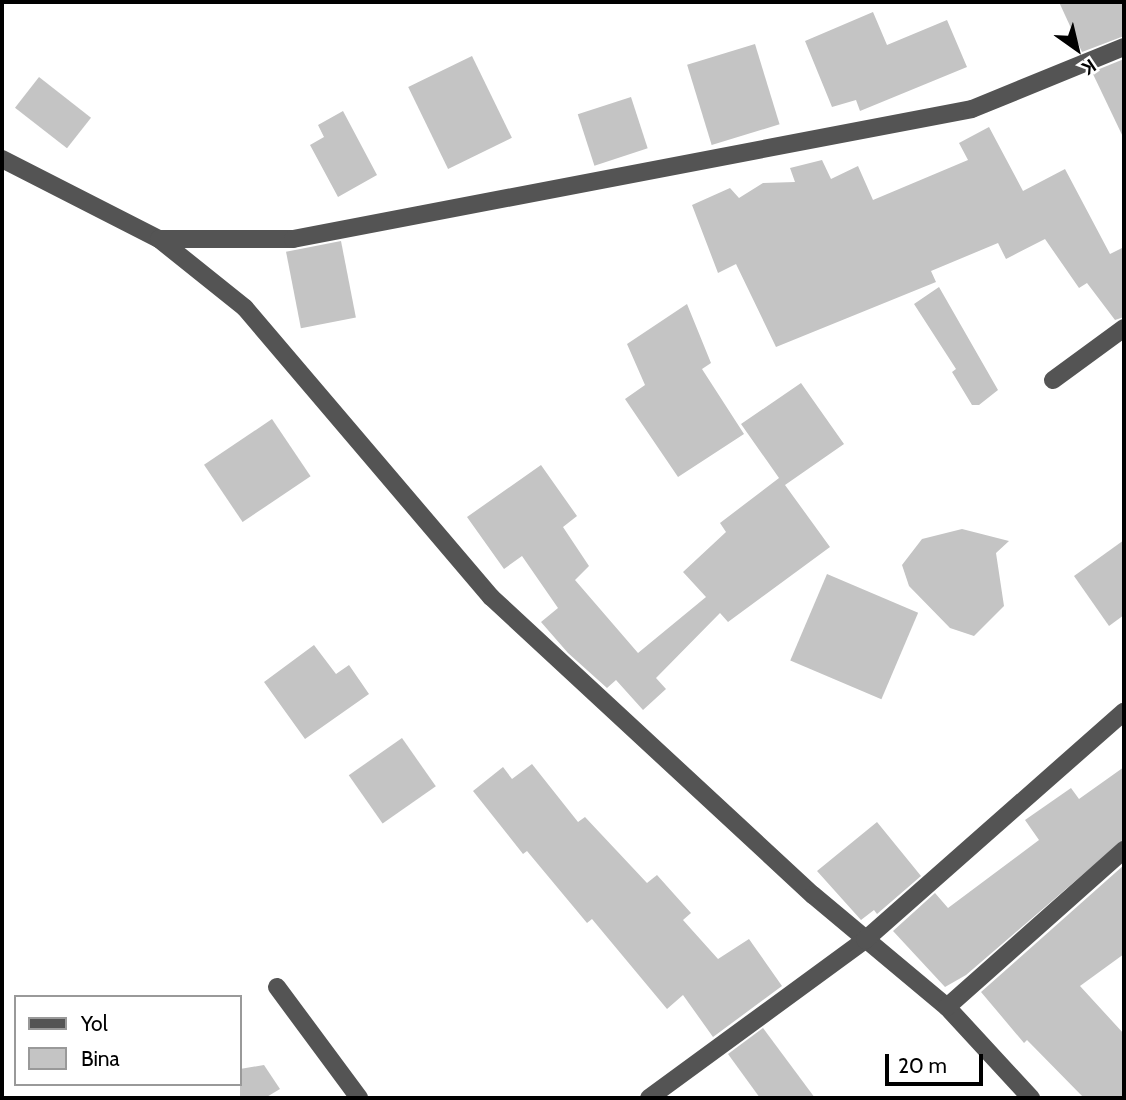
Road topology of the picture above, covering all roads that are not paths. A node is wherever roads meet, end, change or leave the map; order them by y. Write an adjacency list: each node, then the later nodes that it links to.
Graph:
1 (1124, 47): 3 (street)
2 (2, 159): 3 (street)
3 (159, 239): 8 (street)
4 (1124, 328): 5 (street)
5 (1053, 380)
6 (1124, 712): 8 (street)
7 (1124, 850): 10 (street)
8 (865, 940): 10 (street); 13 (street)
9 (277, 987): 12 (street)
10 (947, 1007): 11 (street)
11 (1025, 1092): 14 (street)
12 (359, 1098)
13 (649, 1098)
14 (1005, 1098)

